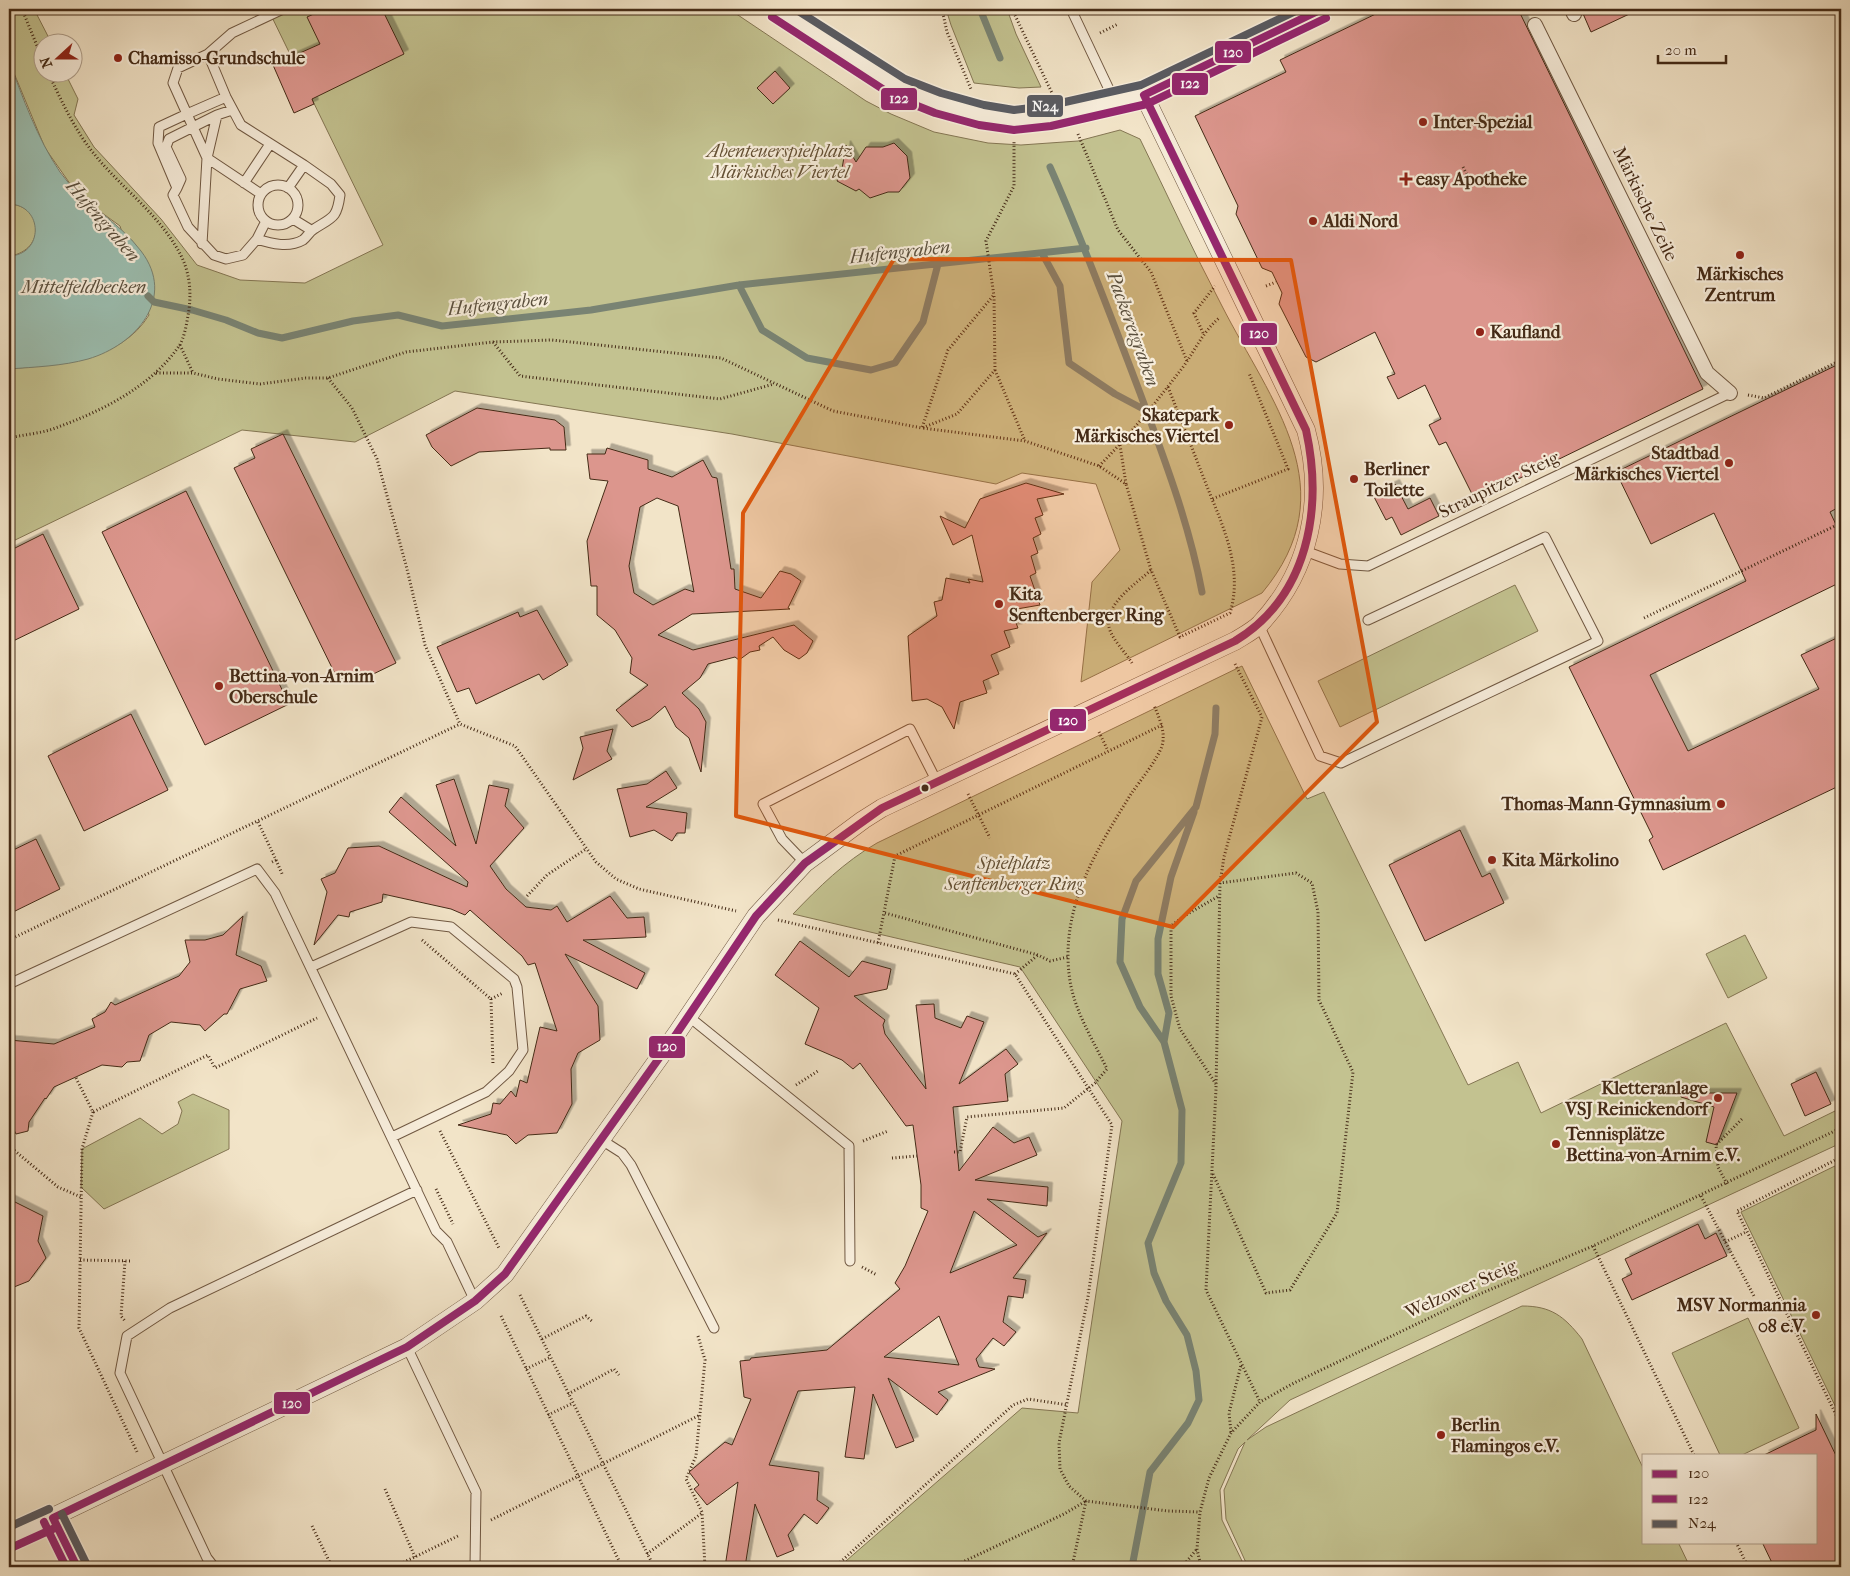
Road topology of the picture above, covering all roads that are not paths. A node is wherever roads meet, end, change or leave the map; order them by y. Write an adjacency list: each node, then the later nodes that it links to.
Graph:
1 (282, 9): 6 (lane)
2 (777, 9): 9 (street)
3 (1071, 9): 9 (lane)
4 (1322, 9): 7 (street)
5 (1535, 26): 26 (street, Märkische Zeile)
6 (208, 54): 8 (lane); 11 (lane)
7 (1144, 95): 9 (street); 27 (street)
8 (226, 97): 10 (lane); 11 (lane)
9 (1115, 103)
10 (232, 110): 12 (lane); 14 (lane)
11 (187, 114): 13 (lane); 18 (lane)
12 (217, 115): 13 (lane); 15 (lane)
13 (194, 127): 15 (lane); 18 (lane)
14 (270, 144): 16 (lane); 17 (lane)
15 (207, 158): 17 (lane); 25 (lane)
16 (304, 165): 19 (lane); 23 (lane)
17 (244, 183): 20 (lane)
18 (177, 188): 25 (lane)
19 (288, 188): 20 (lane); 21 (lane)
20 (261, 194): 22 (lane)
21 (293, 219): 22 (lane); 23 (lane)
22 (266, 222): 24 (lane)
23 (312, 230): 24 (lane)
24 (257, 239): 25 (lane)
25 (202, 244)
26 (1730, 393): 27 (lane, Straupitzer Steig)
27 (1305, 551): 29 (street)
28 (1368, 620): 29 (lane)
29 (1259, 625): 30 (street)
30 (937, 782): 31 (street); 31 (lane)
31 (805, 863): 34 (street)
32 (311, 968): 33 (lane); 35 (lane); 35 (lane)
33 (9, 984)
34 (688, 1016): 36 (street); 38 (lane)
35 (392, 1137): 37 (lane)
36 (600, 1139): 39 (street); 40 (lane)
37 (417, 1190): 39 (lane); 42 (lane)
38 (850, 1261)
39 (475, 1301): 41 (street)
40 (714, 1328)
41 (407, 1347): 42 (street); 47 (lane)
42 (162, 1464): 43 (street); 46 (lane)
43 (53, 1518): 44 (street); 45 (street)
44 (9, 1538)
45 (77, 1567)
46 (214, 1567)
47 (475, 1567)

